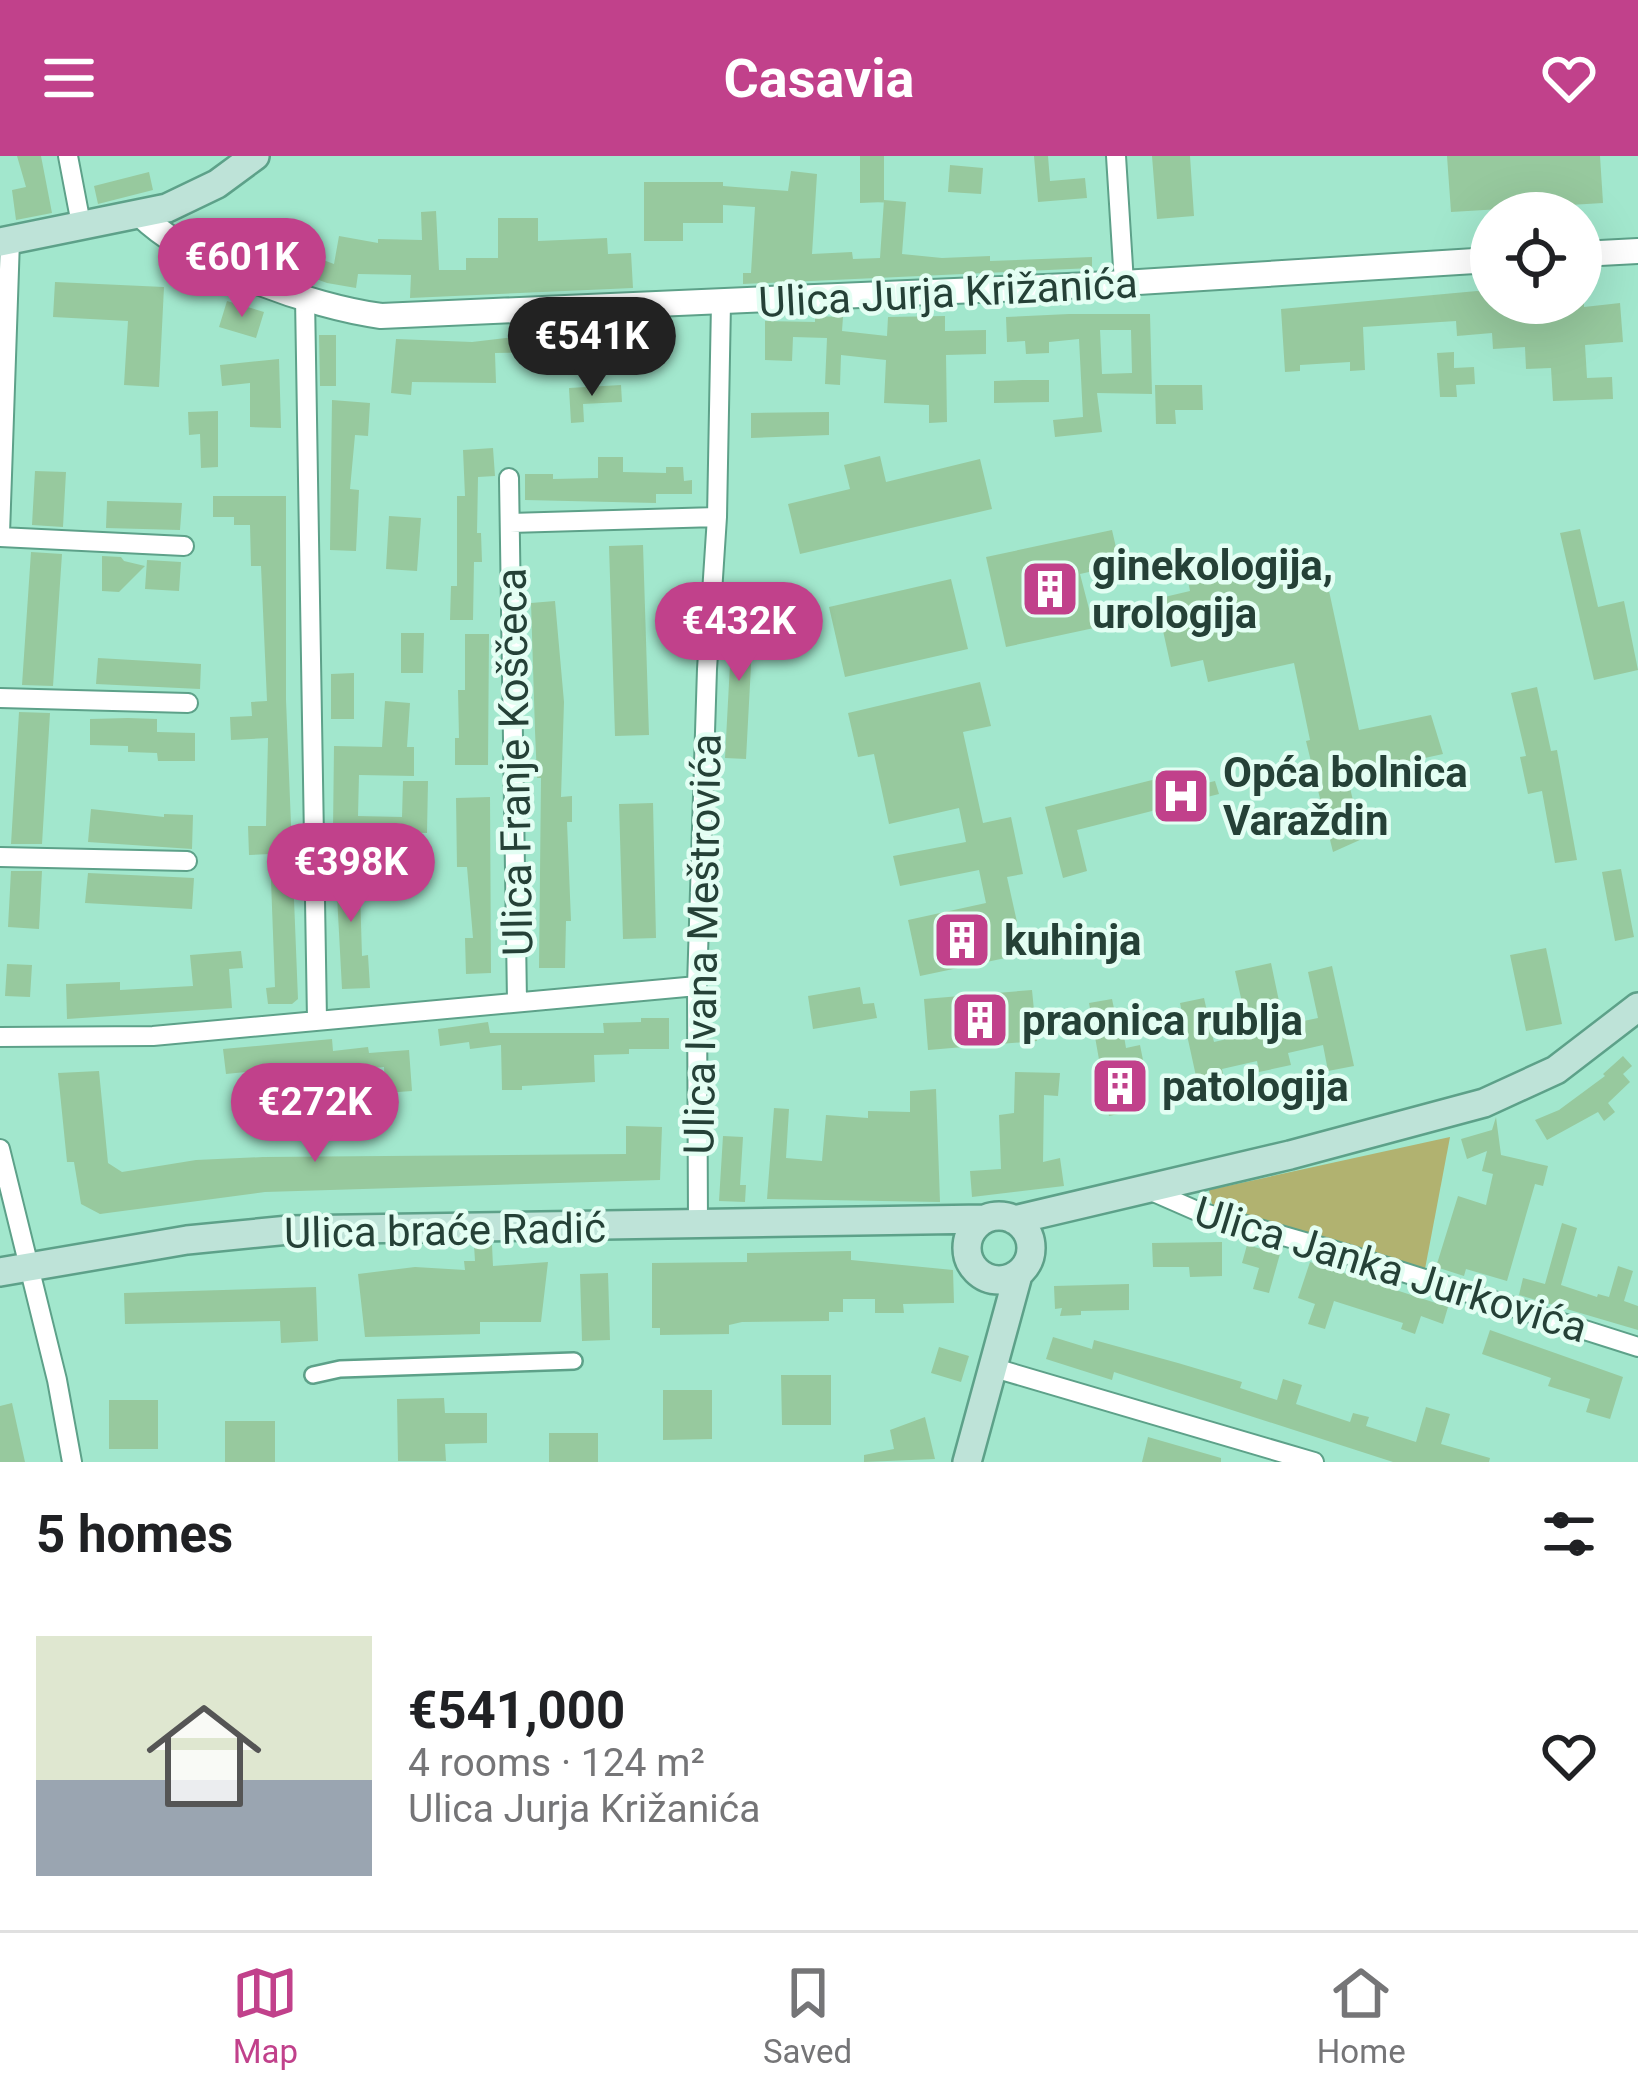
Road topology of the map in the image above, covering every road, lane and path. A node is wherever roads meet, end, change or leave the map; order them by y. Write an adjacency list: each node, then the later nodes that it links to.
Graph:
1 (68, 156): 5 (street)
2 (255, 156): 4 (main road)
3 (1116, 156): 10 (street)
4 (141, 215): 5 (main road); 11 (street, Ulica Jurja Križanića)
5 (81, 224): 6 (main road)
6 (5, 241): 16 (street)
7 (1638, 250): 8 (street)
8 (1602, 253)
9 (1470, 261): 10 (street, Ulica Jurja Križanića)
10 (1124, 283): 12 (street, Ulica Jurja Križanića)
11 (305, 298): 12 (street, Ulica Jurja Križanića); 25 (street)
12 (722, 303): 14 (street, Ulica Ivana Meštrovića)
13 (508, 478): 15 (street, Ulica Franje Koščeca)
14 (717, 517): 15 (street, Ulica Franje Koščeca); 22 (street, Ulica Ivana Meštrovića)
15 (510, 523): 23 (street, Ulica Franje Koščeca)
16 (0, 536): 17 (street)
17 (184, 546)
18 (0, 698): 19 (street)
19 (188, 703)
20 (0, 857): 21 (street)
21 (187, 861)
22 (697, 986): 23 (street); 32 (street, Ulica Ivana Meštrovića)
23 (517, 1001): 25 (street)
24 (1638, 1007): 28 (main road, Ulica braće Radić)
25 (316, 1020): 26 (street)
26 (0, 1037)
27 (0, 1149): 34 (street)
28 (1145, 1188): 29 (main road, Ulica braće Radić); 37 (street, Ulica Janka Jurkovića)
29 (1080, 1207): 30 (main road, Ulica braće Radić); 33 (main road, Ulica braće Radić)
30 (1000, 1220): 31 (main road, Ulica braće Radić); 33 (main road); 35 (main road)
31 (892, 1224): 32 (main road, Ulica braće Radić); 35 (main road, Ulica braće Radić)
32 (698, 1225): 34 (main road, Ulica braće Radić)
33 (1025, 1263): 35 (main road); 38 (main road)
34 (28, 1267): 36 (main road, Ulica braće Radić); 41 (street)
35 (974, 1267): 38 (main road)
36 (0, 1272)
37 (1638, 1347)
38 (995, 1354): 42 (main road); 43 (street)
39 (574, 1361): 40 (street)
40 (313, 1375)
41 (72, 1462)
42 (967, 1462)
43 (1314, 1462)

